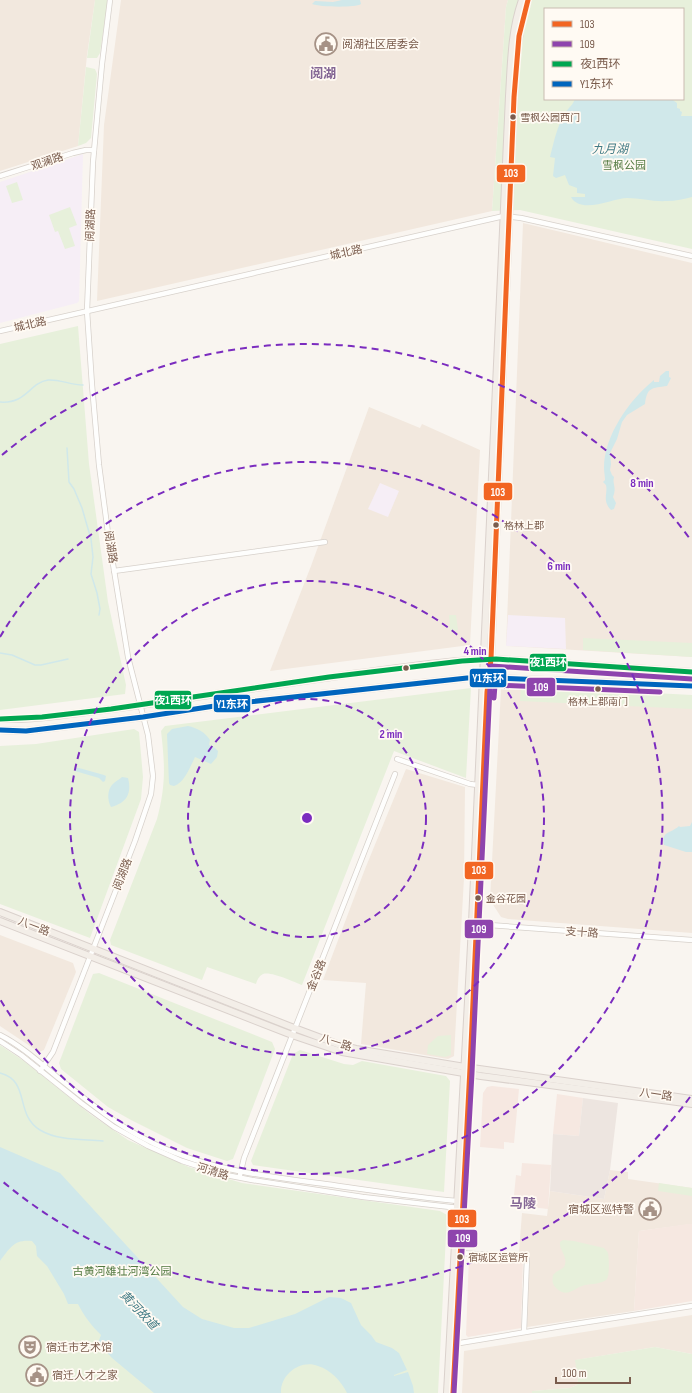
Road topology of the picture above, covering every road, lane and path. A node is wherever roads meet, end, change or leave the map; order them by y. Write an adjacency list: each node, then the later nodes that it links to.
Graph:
1 (110, 0): 4 (street, 阅湖路)
2 (522, 0): 6 (main road)
3 (528, 0): 6 (main road)
4 (94, 150): 5 (street, 观澜路); 8 (street, 阅湖路)
5 (0, 176)
6 (507, 216): 7 (street, 城北路); 8 (street, 城北路); 12 (main road)
7 (692, 256)
8 (87, 311): 9 (street, 城北路); 11 (street, 阅湖路)
9 (0, 331)
10 (325, 542): 11 (street)
11 (114, 570): 16 (street, 阅湖路)
12 (487, 659): 13 (main road); 14 (main road); 16 (main road)
13 (692, 672)
14 (486, 678): 15 (main road); 17 (main road); 22 (main road); 25 (main road)
15 (692, 686)
16 (140, 705): 17 (street, 阅湖路); 18 (main road)
17 (143, 717): 19 (main road); 27 (street, 阅湖路)
18 (0, 719)
19 (0, 730)
20 (397, 759): 22 (street)
21 (395, 774): 29 (street, 金谷路)
22 (478, 785): 25 (main road)
23 (0, 912): 27 (main road, 八一路)
24 (0, 921): 28 (main road, 八一路)
25 (474, 924): 26 (street, 支十路); 35 (main road)
26 (692, 940)
27 (94, 949): 28 (street, 阅湖路); 29 (main road, 八一路)
28 (91, 956): 31 (main road, 八一路); 33 (street, 阅湖路)
29 (295, 1028): 31 (street, 金谷路); 35 (main road, 八一路)
30 (0, 1035): 33 (street, 河清路)
31 (292, 1035): 35 (main road, 八一路); 38 (street, 金谷路)
32 (0, 1041): 34 (street, 河清路)
33 (44, 1066): 34 (street, 阅湖路); 38 (street, 河清路)
34 (40, 1071): 39 (street, 河清路)
35 (467, 1071): 36 (main road, 八一路); 37 (main road, 八一路); 40 (main road); 41 (main road)
36 (692, 1099)
37 (692, 1104)
38 (241, 1172): 39 (street, 金谷路); 40 (street, 河清路)
39 (239, 1178): 41 (street, 河清路)
40 (457, 1200): 41 (main road)
41 (460, 1208): 42 (main road); 45 (main road)
42 (460, 1253): 44 (street); 45 (main road)
43 (692, 1306): 44 (street)
44 (524, 1332): 45 (street)
45 (453, 1344): 46 (main road); 47 (main road)
46 (447, 1393)
47 (453, 1393)

